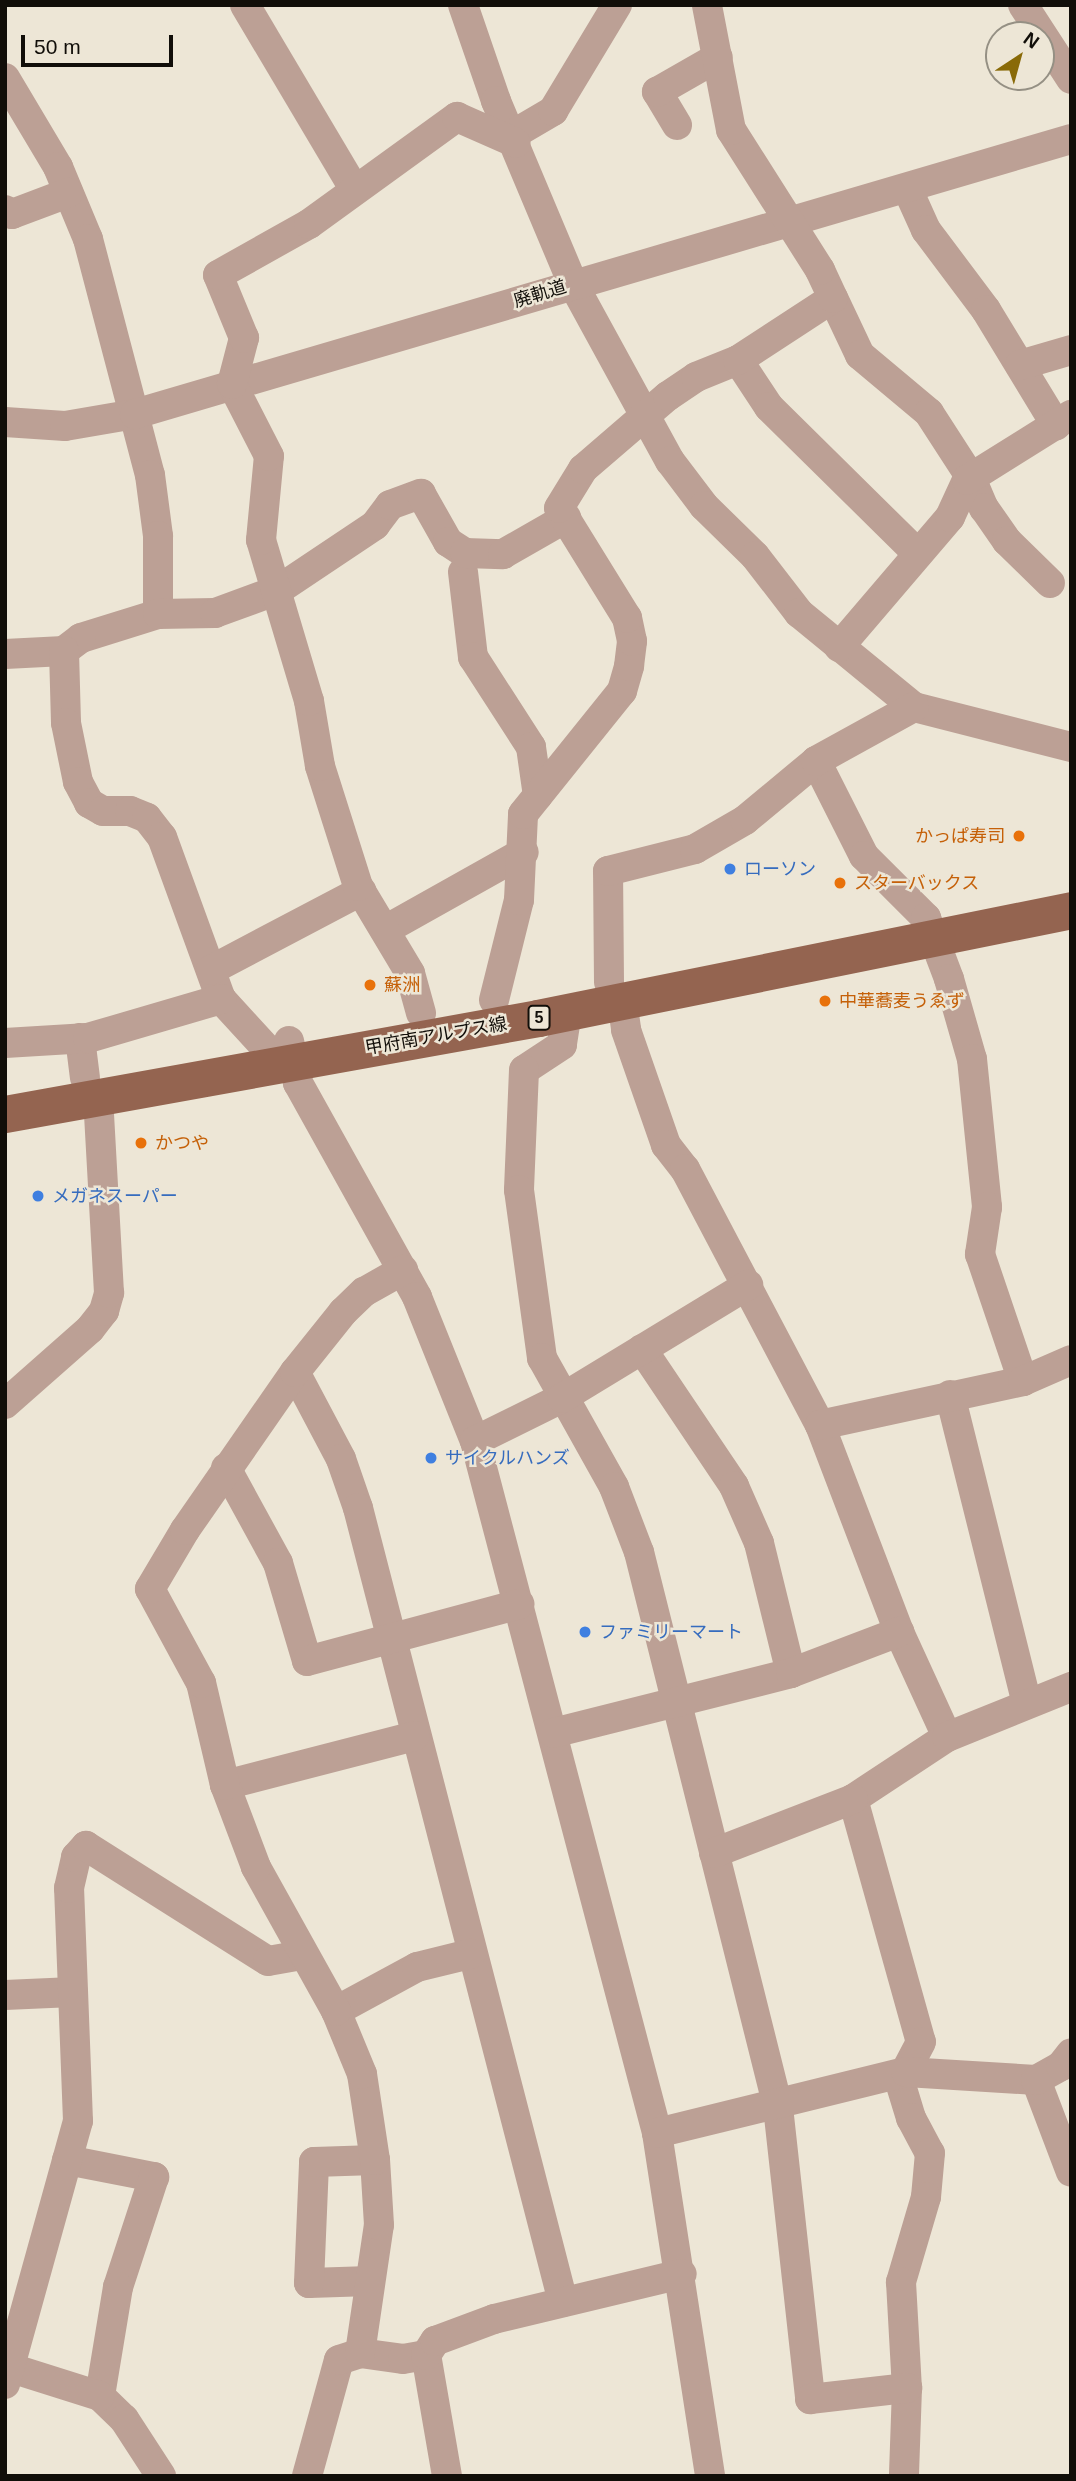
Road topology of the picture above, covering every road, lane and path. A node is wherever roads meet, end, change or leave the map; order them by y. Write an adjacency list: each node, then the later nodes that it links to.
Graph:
1 (244, 5): 13 (street)
2 (463, 5): 10 (street)
3 (617, 5): 10 (street)
4 (707, 5): 6 (street)
5 (1023, 5): 8 (street)
6 (718, 57): 9 (street); 16 (street)
7 (5, 78): 14 (street)
8 (1071, 79)
9 (677, 125)
10 (514, 139): 13 (street); 17 (street)
11 (1071, 139): 12 (street, 廃軌道)
12 (907, 188): 16 (street, 廃軌道); 21 (street)
13 (355, 190): 22 (street)
14 (68, 193): 15 (street); 23 (street)
15 (5, 210)
16 (789, 224): 17 (street, 廃軌道); 18 (street)
17 (572, 284): 22 (street, 廃軌道); 24 (street)
18 (833, 298): 20 (street); 27 (street)
19 (1071, 350): 21 (street)
20 (738, 360): 24 (street); 29 (street)
21 (1020, 365): 25 (street)
22 (232, 384): 23 (street, 廃軌道); 32 (street)
23 (135, 414): 26 (street, 廃軌道); 33 (street)
24 (645, 416): 28 (street); 34 (street)
25 (1063, 420): 27 (street)
26 (5, 422)
27 (971, 478): 29 (street); 31 (street)
28 (566, 518): 32 (street); 40 (street)
29 (918, 554): 34 (street)
30 (463, 572): 40 (street)
31 (1050, 583)
32 (278, 590): 33 (street); 43 (street)
33 (158, 614): 35 (street)
34 (839, 647): 37 (street)
35 (64, 651): 36 (street); 47 (street)
36 (5, 654)
37 (914, 708): 38 (street); 39 (street)
38 (1071, 747)
39 (816, 761): 45 (street); 48 (street)
40 (538, 796): 41 (street)
41 (524, 852): 46 (street); 50 (street)
42 (1071, 888): 45 (main road, 甲府南アルプス線 / 5)
43 (361, 891): 46 (street); 47 (street)
44 (1071, 910): 45 (main road, 甲府南アルプス線 / 5)
45 (929, 929): 48 (main road, 甲府南アルプス線 / 5); 64 (street)
46 (384, 930): 52 (street)
47 (211, 970): 49 (street)
48 (615, 991): 50 (main road, 甲府南アルプス線 / 5); 51 (main road, 甲府南アルプス線 / 5); 60 (street)
49 (221, 999): 53 (street); 55 (street)
50 (494, 1000): 52 (main road, 甲府南アルプス線 / 5)
51 (568, 1012): 55 (main road, 甲府南アルプス線 / 5); 66 (street)
52 (421, 1013): 55 (main road, 甲府南アルプス線 / 5)
53 (80, 1038): 54 (street); 56 (street)
54 (5, 1043)
55 (283, 1049): 56 (main road, 甲府南アルプス線 / 5); 59 (street)
56 (91, 1087): 57 (main road, 甲府南アルプス線 / 5); 58 (main road, 甲府南アルプス線 / 5); 67 (street)
57 (5, 1091)
58 (5, 1114)
59 (403, 1270): 63 (street); 69 (street)
60 (748, 1285): 61 (street); 68 (street)
61 (642, 1349): 66 (street); 74 (street)
62 (1071, 1360): 64 (street)
63 (295, 1372): 70 (street); 73 (street)
64 (1023, 1381): 65 (street)
65 (950, 1395): 68 (street); 76 (street)
66 (562, 1398): 69 (street); 77 (street)
67 (5, 1404)
68 (820, 1424): 72 (street)
69 (475, 1441): 71 (street)
70 (226, 1468): 73 (street); 81 (street)
71 (520, 1604): 73 (street); 78 (street)
72 (899, 1632): 74 (street); 80 (street)
73 (389, 1638): 79 (street)
74 (791, 1673): 77 (street)
75 (1071, 1687): 76 (street)
76 (1027, 1703): 80 (street)
77 (677, 1705): 78 (street); 83 (street)
78 (553, 1733): 93 (street)
79 (415, 1736): 81 (street); 84 (street)
80 (947, 1737): 82 (street)
81 (225, 1786): 85 (street)
82 (853, 1799): 83 (street); 90 (street)
83 (714, 1853): 92 (street)
84 (470, 1954): 88 (street); 99 (street)
85 (303, 1955): 86 (street); 88 (street)
86 (73, 1993): 87 (street); 94 (street)
87 (5, 1995)
88 (336, 2011): 95 (street)
89 (1071, 2053): 91 (street)
90 (906, 2072): 91 (street); 92 (street); 103 (street)
91 (1036, 2080): 96 (street)
92 (778, 2107): 93 (street); 103 (street)
93 (657, 2133): 97 (street)
94 (67, 2160): 102 (street); 104 (street)
95 (375, 2160): 98 (street); 98 (street)
96 (1071, 2172)
97 (682, 2274): 99 (street); 108 (street)
98 (370, 2281): 100 (street)
99 (563, 2302): 101 (street)
100 (360, 2353): 101 (street); 106 (street)
101 (426, 2355): 107 (street)
102 (8, 2376): 104 (street)
103 (907, 2388): 109 (street)
104 (100, 2396): 105 (street)
105 (161, 2476)
106 (307, 2476)
107 (447, 2476)
108 (710, 2476)
109 (904, 2476)

